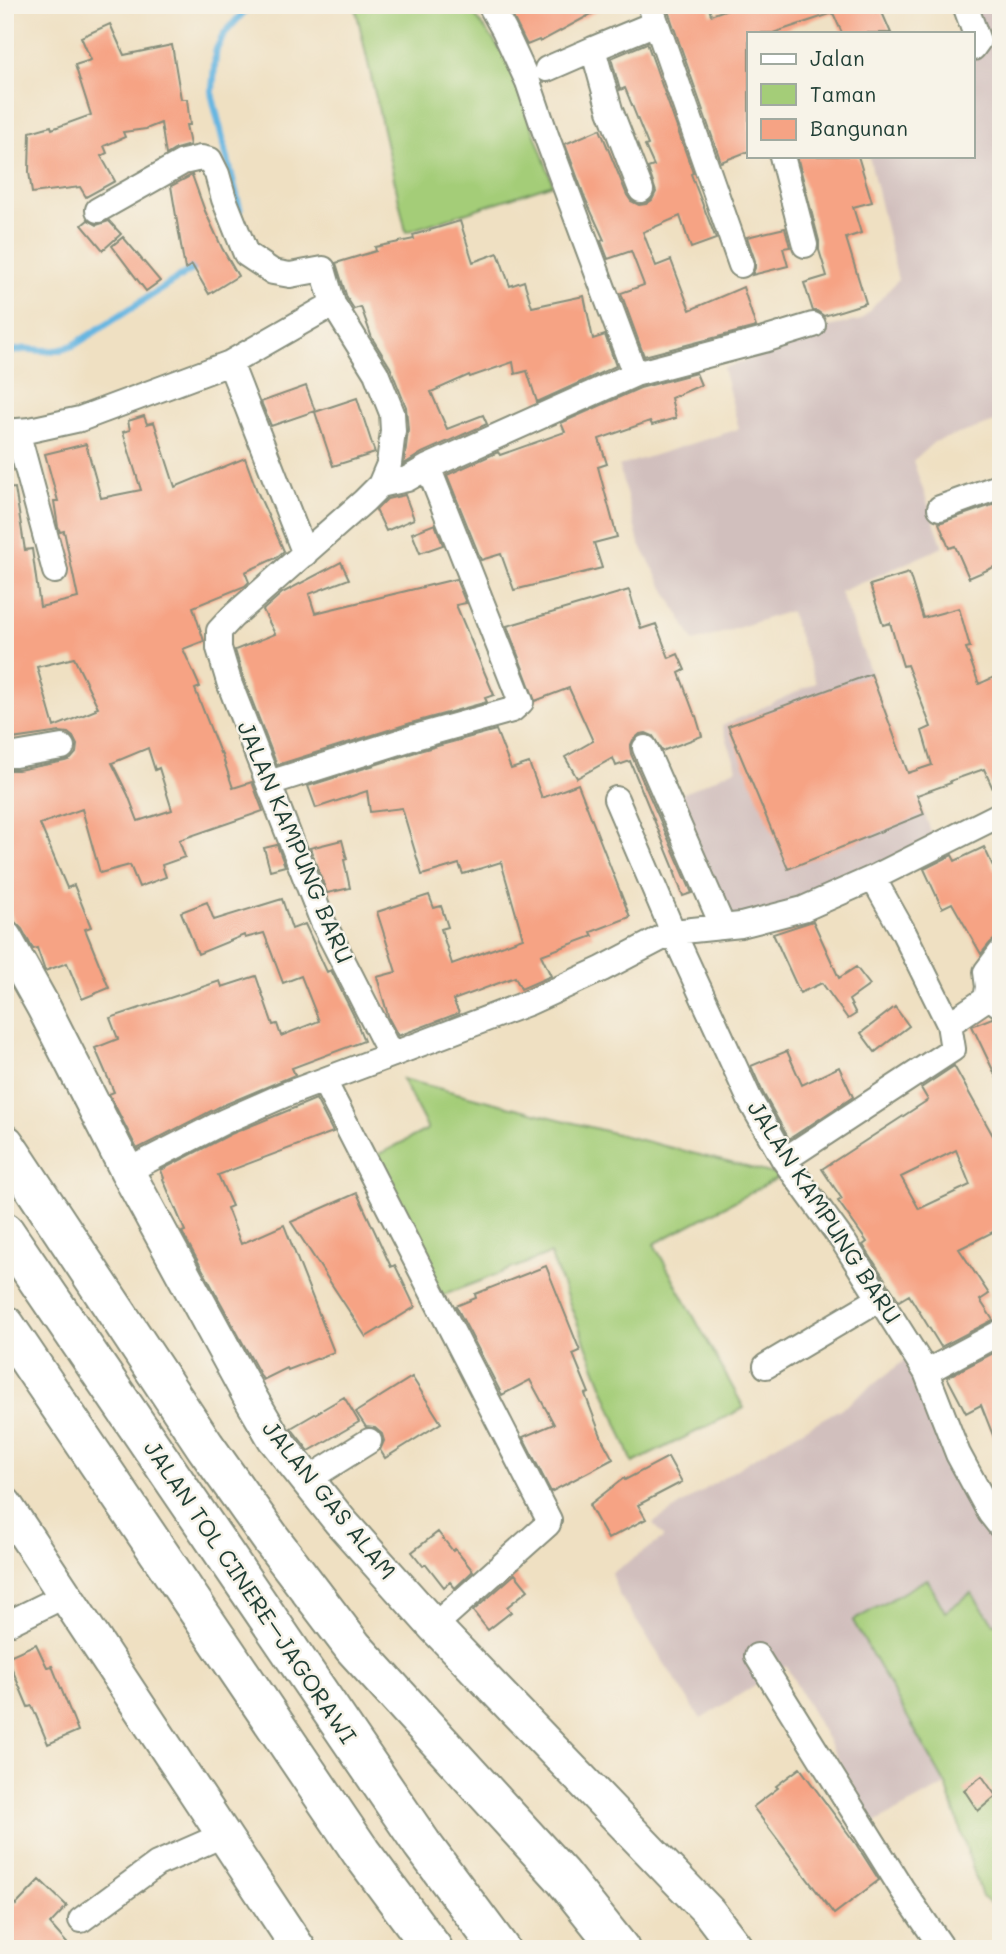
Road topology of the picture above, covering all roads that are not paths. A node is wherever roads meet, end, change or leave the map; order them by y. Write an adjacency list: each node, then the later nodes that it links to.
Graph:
1 (490, 5): 15 (street)
2 (965, 5): 4 (street)
3 (653, 14): 5 (street); 11 (street)
4 (974, 47)
5 (593, 49): 6 (street); 8 (street)
6 (547, 69)
7 (783, 158): 10 (street)
8 (641, 190)
9 (98, 210): 12 (street, JALAN KAMPUNG BARU)
10 (805, 245)
11 (741, 265)
12 (333, 304): 14 (street); 18 (street, JALAN KAMPUNG BARU)
13 (813, 325): 15 (street)
14 (230, 363): 16 (street); 21 (street)
15 (635, 374): 17 (street)
16 (11, 432): 22 (street)
17 (428, 467): 18 (street); 26 (street)
18 (380, 485): 21 (street, JALAN KAMPUNG BARU)
19 (1001, 486): 20 (street)
20 (940, 508)
21 (305, 554): 26 (street, JALAN KAMPUNG BARU)
22 (55, 571)
23 (62, 747): 25 (street)
24 (645, 748): 30 (street)
25 (5, 755)
26 (269, 783): 36 (street, JALAN KAMPUNG BARU)
27 (616, 799): 31 (street, JALAN KAMPUNG BARU)
28 (1001, 814): 29 (street)
29 (873, 878): 30 (street); 35 (street)
30 (723, 927): 31 (street)
31 (673, 932): 36 (street); 40 (street, JALAN KAMPUNG BARU)
32 (5, 938): 41 (main road, JALAN GAS ALAM)
33 (1001, 952): 34 (street)
34 (995, 1001): 35 (street)
35 (949, 1024): 40 (street)
36 (391, 1055): 37 (street)
37 (324, 1081): 41 (street); 55 (street)
38 (5, 1117): 42 (highway)
39 (5, 1144): 42 (highway)
40 (784, 1160): 44 (street, JALAN KAMPUNG BARU)
41 (127, 1171): 50 (main road, JALAN GAS ALAM)
42 (33, 1188): 62 (highway)
43 (5, 1232): 61 (highway, JALAN TOL CINERE–JAGORAWI)
44 (879, 1298): 47 (street); 48 (street, JALAN KAMPUNG BARU)
45 (5, 1325): 60 (highway)
46 (1001, 1332): 48 (street)
47 (766, 1366)
48 (926, 1372): 52 (street, JALAN KAMPUNG BARU)
49 (369, 1441): 50 (street)
50 (307, 1480): 55 (main road, JALAN GAS ALAM)
51 (5, 1504): 53 (main road)
52 (1001, 1527)
53 (66, 1595): 54 (street); 57 (main road)
54 (5, 1625)
55 (434, 1626): 63 (main road, JALAN GAS ALAM)
56 (757, 1656): 64 (street)
57 (223, 1835): 58 (street); 59 (main road)
58 (81, 1920)
59 (299, 1949)
60 (433, 1949)
61 (500, 1949)
62 (620, 1949)
63 (737, 1949)
64 (943, 1949)

